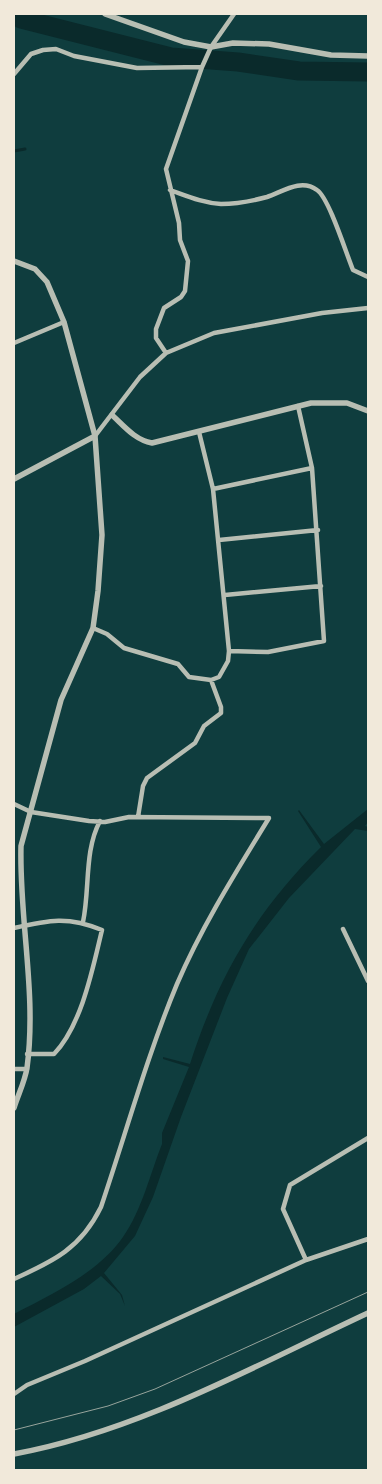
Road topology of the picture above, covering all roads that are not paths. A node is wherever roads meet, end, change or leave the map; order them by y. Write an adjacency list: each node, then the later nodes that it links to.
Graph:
1 (105, 14): 3 (street)
2 (234, 14): 3 (street)
3 (210, 50): 4 (street); 5 (street)
4 (368, 56)
5 (203, 65): 6 (street); 7 (street)
6 (14, 74)
7 (170, 190): 9 (street); 13 (street)
8 (14, 261): 11 (street)
9 (368, 277)
10 (368, 308): 13 (street)
11 (64, 322): 12 (street); 18 (street)
12 (14, 343)
13 (166, 352): 16 (street)
14 (298, 406): 15 (street); 17 (street); 19 (street)
15 (368, 411)
16 (112, 415): 17 (street); 18 (street)
17 (199, 432): 21 (street)
18 (95, 436): 20 (street); 26 (street)
19 (312, 468): 21 (street); 22 (street)
20 (14, 478)
21 (213, 489): 23 (street)
22 (318, 530): 23 (street); 24 (street)
23 (219, 540): 25 (street)
24 (321, 586): 25 (street); 27 (street)
25 (225, 595): 27 (street)
26 (93, 628): 28 (street); 30 (street)
27 (229, 651): 28 (street)
28 (211, 680): 31 (street)
29 (14, 804): 30 (street)
30 (30, 812): 32 (street); 34 (street)
31 (138, 816): 32 (street); 45 (street)
32 (100, 822): 33 (street)
33 (83, 922): 34 (street); 38 (street)
34 (25, 925): 35 (street); 38 (street)
35 (14, 928)
36 (343, 929): 37 (street)
37 (368, 981)
38 (28, 1054): 40 (street)
39 (14, 1069): 40 (street)
40 (27, 1069): 41 (street)
41 (14, 1108)
42 (368, 1138): 44 (street)
43 (368, 1239): 44 (street)
44 (306, 1260): 47 (street)
45 (14, 1279)
46 (368, 1313): 48 (street)
47 (14, 1394)
48 (14, 1454)

